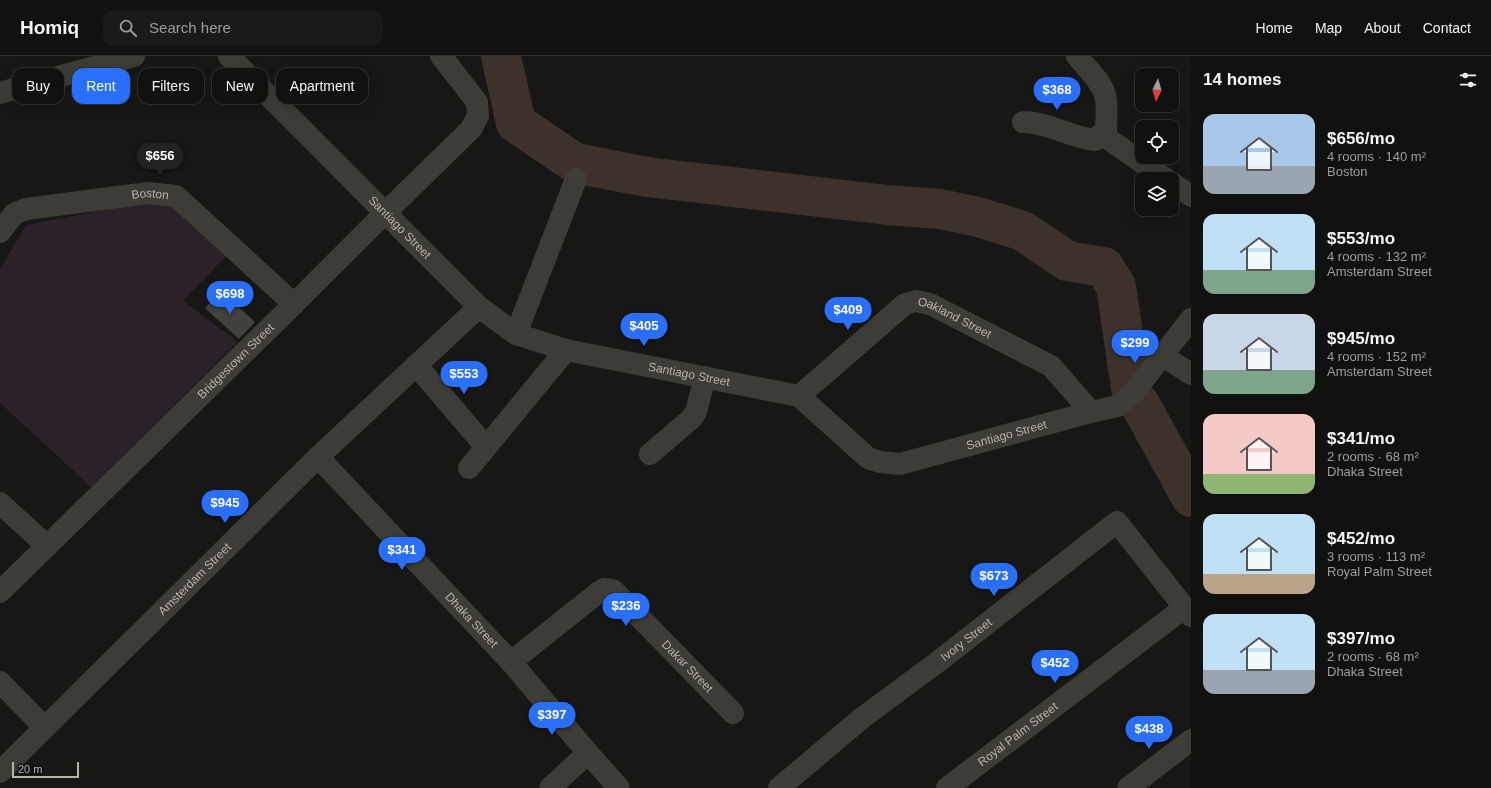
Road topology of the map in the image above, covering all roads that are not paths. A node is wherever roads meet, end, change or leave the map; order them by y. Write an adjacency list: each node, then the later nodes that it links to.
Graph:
1 (134, 56): 5 (street)
2 (229, 56): 12 (street, Santiago Street)
3 (441, 56): 12 (street, Bridgestown Street)
4 (1077, 56): 7 (street)
5 (0, 94)
6 (1023, 122): 7 (street)
7 (1101, 134): 8 (street)
8 (1156, 172)
9 (576, 179): 17 (street)
10 (1179, 188): 11 (street)
11 (1191, 196)
12 (384, 213): 14 (street, Bridgestown Street); 15 (street, Santiago Street)
13 (0, 232): 14 (street, Boston)
14 (294, 304): 30 (street, Bridgestown Street)
15 (479, 307): 17 (street, Santiago Street); 20 (street, Amsterdam Street)
16 (1191, 319): 19 (street, Santiago Street)
17 (516, 334): 18 (street, Santiago Street)
18 (566, 350): 22 (street, Santiago Street); 25 (street)
19 (1163, 356): 21 (street); 24 (street, Santiago Street)
20 (416, 365): 25 (street); 27 (street, Amsterdam Street)
21 (1191, 374)
22 (705, 377): 23 (street, Santiago Street); 26 (street)
23 (799, 396): 24 (street, Santiago Street); 24 (street, Oakland Street)
24 (1091, 412)
25 (486, 447): 28 (street)
26 (650, 454)
27 (318, 457): 33 (street, Dhaka Street); 36 (street, Amsterdam Street)
28 (468, 468)
29 (0, 503): 30 (street)
30 (47, 546): 31 (street, Bridgestown Street)
31 (0, 592)
32 (1188, 612): 42 (street, Ivory Street); 43 (street, Royal Palm Street)
33 (511, 662): 35 (street, Dakar Street); 38 (street, Dhaka Street)
34 (0, 682): 36 (street)
35 (733, 713)
36 (44, 728): 39 (street, Amsterdam Street)
37 (1191, 740): 44 (street)
38 (588, 753): 40 (street); 41 (street, Dhaka Street)
39 (0, 772)
40 (550, 788)
41 (619, 788)
42 (779, 788)
43 (947, 788)
44 (1128, 788)

